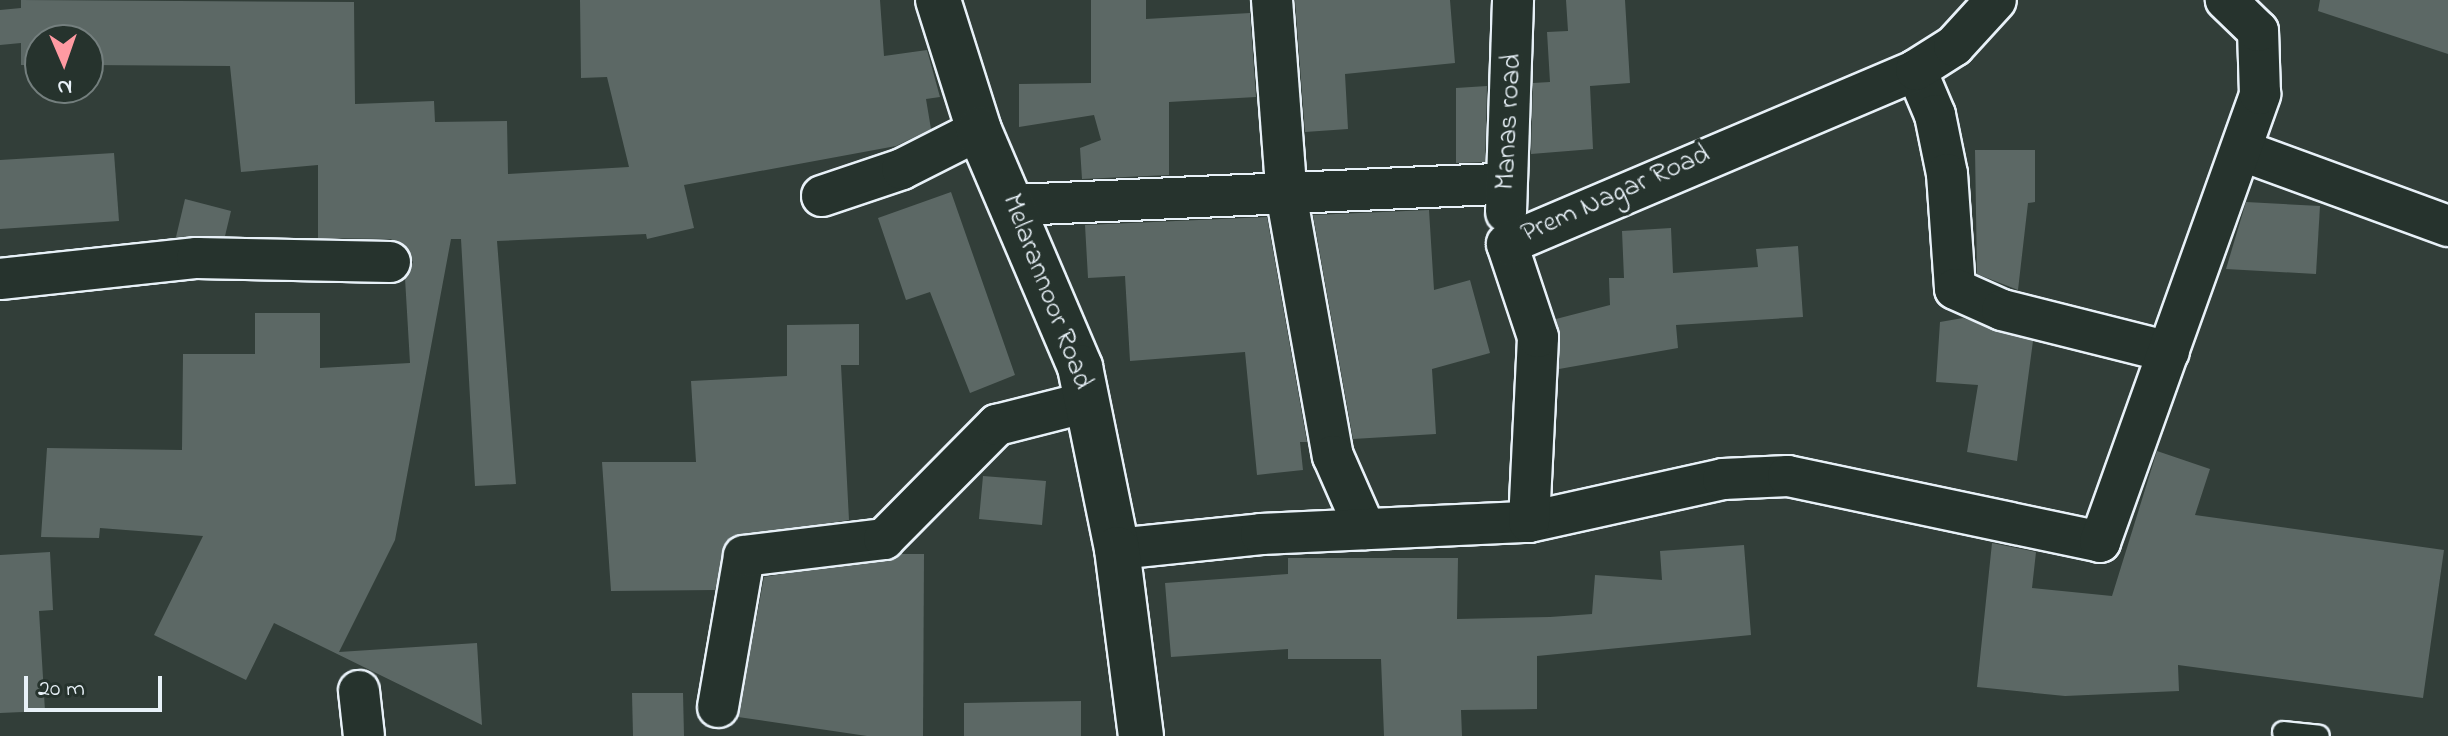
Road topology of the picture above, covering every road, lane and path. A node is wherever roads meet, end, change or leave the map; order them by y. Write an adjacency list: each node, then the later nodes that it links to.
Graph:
1 (938, 0): 7 (street, Melarannoor Road)
2 (1272, 0): 11 (street)
3 (1513, 0): 9 (street, Manas road)
4 (1996, 0): 6 (street, Prem Nagar Road)
5 (2226, 0): 8 (street)
6 (1916, 70): 14 (street, Prem Nagar Road); 17 (street)
7 (979, 130): 10 (street); 12 (street, Melarannoor Road)
8 (2243, 151): 13 (street); 17 (street)
9 (1505, 184): 11 (street); 14 (street, Manas road)
10 (822, 196)
11 (1287, 199): 12 (street); 20 (street)
12 (1015, 205): 18 (street, Melarannoor Road)
13 (2448, 226)
14 (1507, 244): 19 (street, Prem Nagar Road)
15 (390, 262): 16 (street)
16 (0, 279)
17 (2169, 352): 19 (street)
18 (1088, 402): 21 (street, Melarannoor Road); 23 (street)
19 (1529, 522): 20 (street)
20 (1365, 529): 21 (street)
21 (1117, 549): 26 (street, Melarannoor Road)
22 (359, 691): 25 (street)
23 (718, 707)
24 (2283, 732): 27 (lane)
25 (364, 736)
26 (1141, 736)
27 (2319, 736)

